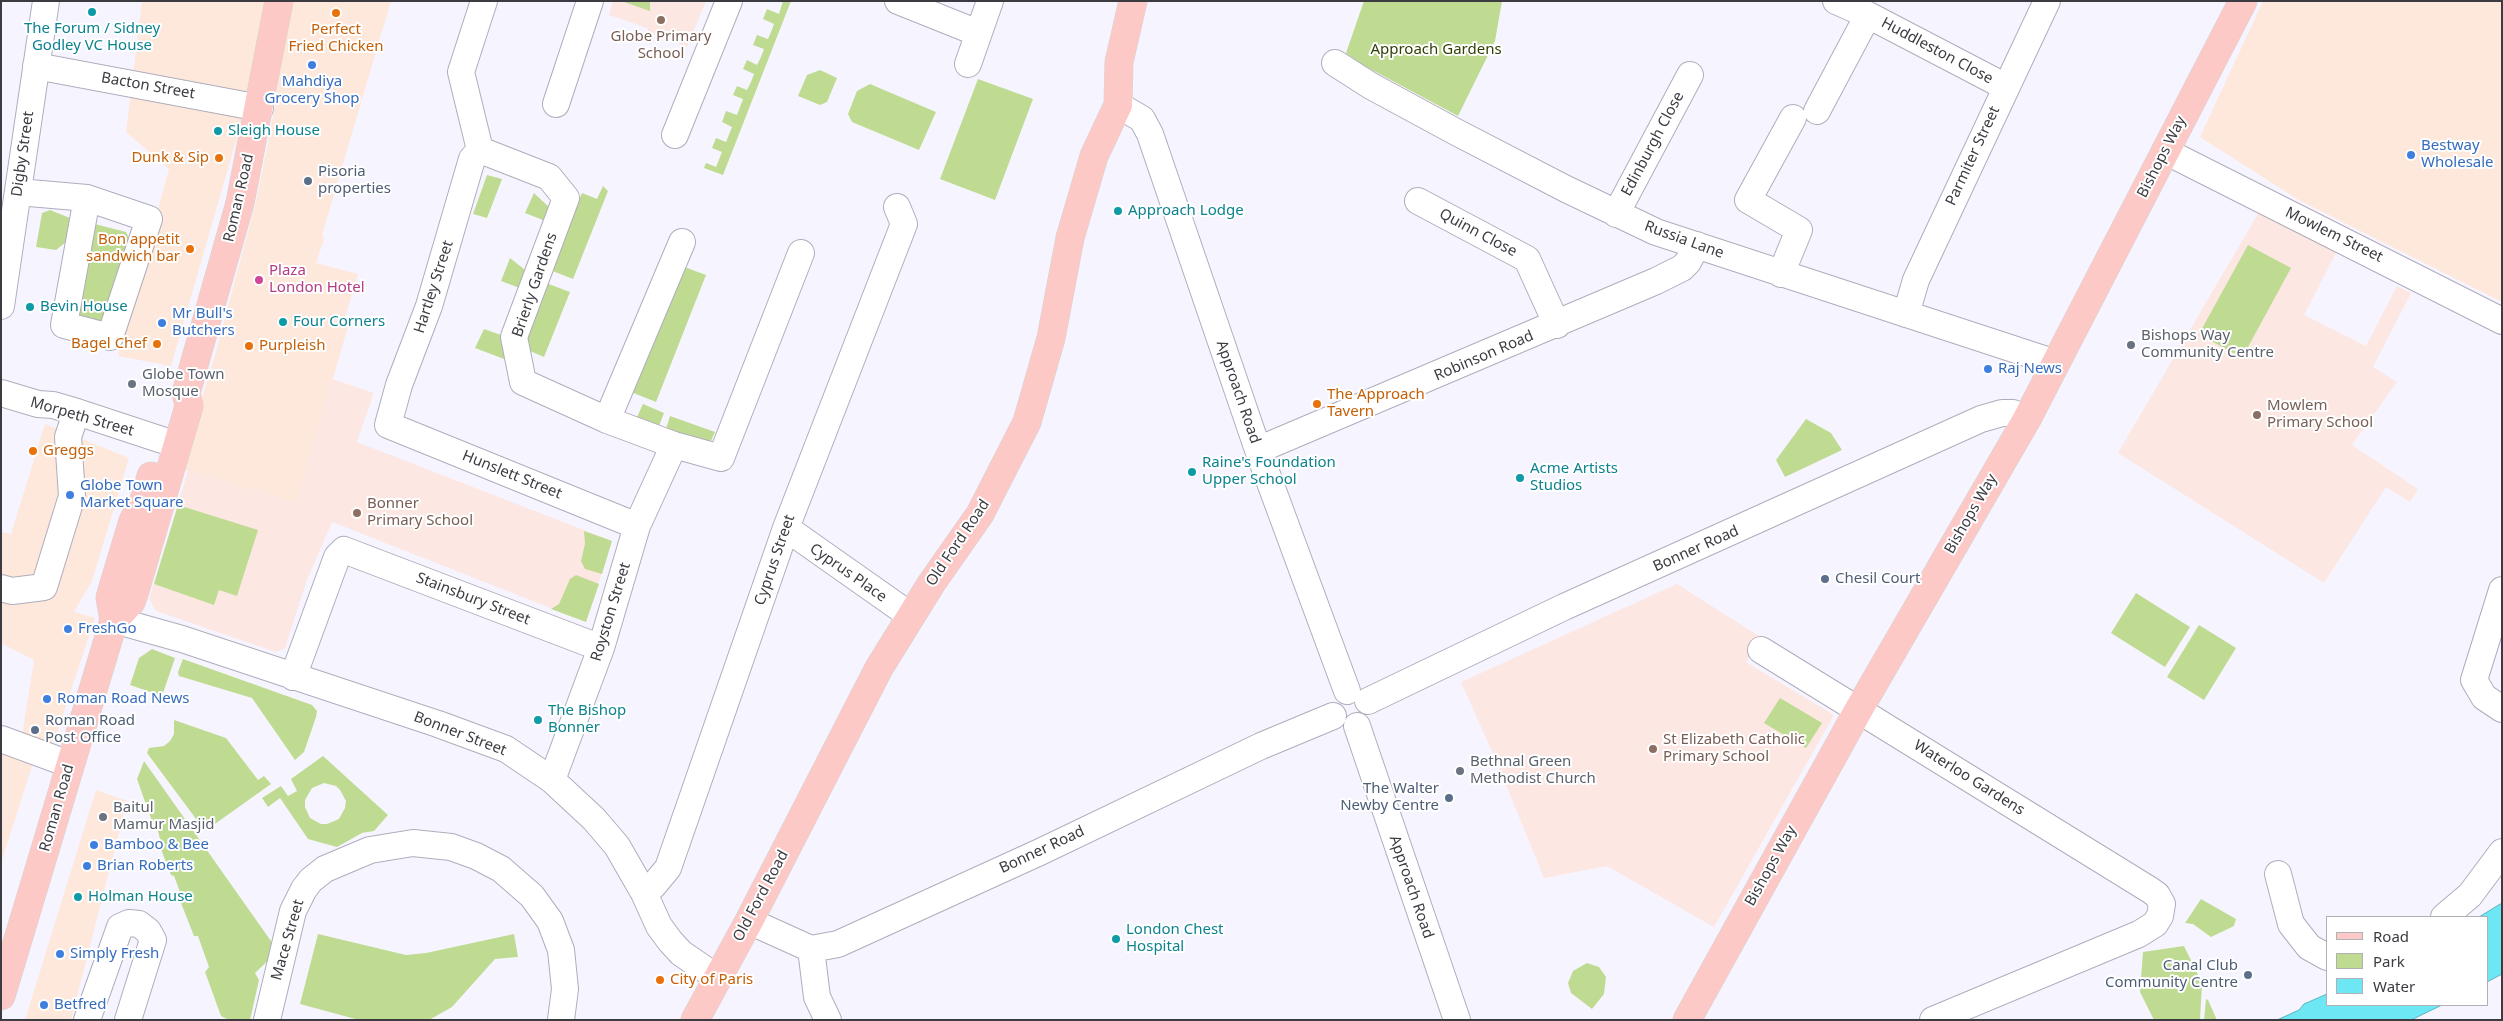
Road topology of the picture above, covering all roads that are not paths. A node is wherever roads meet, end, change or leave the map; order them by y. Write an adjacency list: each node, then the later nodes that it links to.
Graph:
1 (46, 1): 16 (street, Digby Street)
2 (279, 1): 21 (main road, Roman Road)
3 (484, 1): 23 (street)
4 (590, 1): 19 (street)
5 (729, 1): 22 (street)
6 (898, 1): 13 (street)
7 (990, 1): 13 (street)
8 (1133, 1): 20 (main road, Old Ford Road)
9 (1836, 1): 12 (street, Huddleston Close)
10 (2047, 1): 18 (street, Parmiter Street)
11 (2243, 1): 24 (main road, Bishops Way)
12 (1868, 15): 18 (street, Huddleston Close); 33 (street, Huddleston Close)
13 (978, 33): 15 (street)
14 (1335, 63): 28 (street, Russia Lane)
15 (968, 64)
16 (36, 66): 21 (street, Bacton Street); 25 (street, Digby Street)
17 (1690, 75): 28 (street, Edinburgh Close)
18 (2006, 87): 35 (street, Parmiter Street)
19 (556, 104)
20 (1118, 104): 47 (street, Approach Road); 52 (main road, Old Ford Road)
21 (260, 108): 39 (main road, Roman Road)
22 (675, 135)
23 (480, 150): 43 (street, Brierly Gardens); 44 (street, Hartley Street)
24 (2165, 151): 36 (street, Mowlem Street); 38 (main road, Bishops Way)
25 (18, 192): 26 (street); 34 (street, Digby Street)
26 (87, 198): 26 (street)
27 (1418, 201): 37 (street, Quinn Close)
28 (1616, 214): 31 (street, Russia Lane)
29 (901, 216): 49 (street, Cyprus Street)
30 (682, 242): 43 (street)
31 (1697, 246): 33 (street, Russia Lane); 37 (street, Robinson Road)
32 (801, 253): 46 (street, Brierly Gardens)
33 (1781, 274): 35 (street, Russia Lane)
34 (1, 306)
35 (1906, 314): 38 (street, Russia Lane)
36 (2502, 321)
37 (1557, 325): 47 (street, Robinson Road)
38 (2056, 363): 42 (main road, Bishops Way)
39 (186, 393): 45 (main road, Roman Road); 53 (main road, Roman Road)
40 (4, 401): 45 (street, Morpeth Street)
41 (74, 419): 50 (street)
42 (2027, 419): 57 (street, Bonner Road); 58 (main road, Bishops Way)
43 (607, 420): 46 (street, Brierly Gardens)
44 (388, 425): 48 (street, Hunslett Street)
45 (162, 440): 53 (main road, Roman Road)
46 (674, 445): 48 (street, Royston Street)
47 (1258, 450): 57 (street, Approach Road)
48 (637, 526): 54 (street, Royston Street)
49 (786, 528): 52 (street, Cyprus Place); 66 (street, Cyprus Street)
50 (1, 588)
51 (2502, 590): 59 (street)
52 (911, 616): 68 (main road, Old Ford Road)
53 (114, 620): 56 (street, Bonner Street); 62 (main road, Roman Road)
54 (601, 648): 56 (street, Stainsbury Street); 63 (street, Royston Street)
55 (1761, 650): 58 (street, Waterloo Gardens)
56 (293, 677): 63 (street, Bonner Street)
57 (1357, 696): 60 (street)
58 (1859, 709): 80 (main road, Bishops Way); 81 (street, Waterloo Gardens)
59 (2502, 709)
60 (1345, 721): 69 (street, Bonner Road); 79 (street, Approach Road)
61 (1, 739): 62 (street)
62 (69, 764): 72 (main road, Roman Road)
63 (552, 780): 66 (street, Bonner Street)
64 (2502, 852): 67 (street)
65 (2278, 874): 70 (street)
66 (644, 893): 71 (street, Bonner Street)
67 (2445, 916)
68 (749, 921): 69 (street); 71 (main road, Old Ford Road)
69 (811, 949): 78 (street)
70 (2326, 956)
71 (716, 978): 77 (main road, Old Ford Road)
72 (1, 996)
73 (87, 1020): 74 (street)
74 (128, 1020)
75 (267, 1020): 76 (street, Mace Street)
76 (561, 1020)
77 (695, 1020)
78 (828, 1020)
79 (1457, 1020)
80 (1686, 1020)
81 (1933, 1020)

